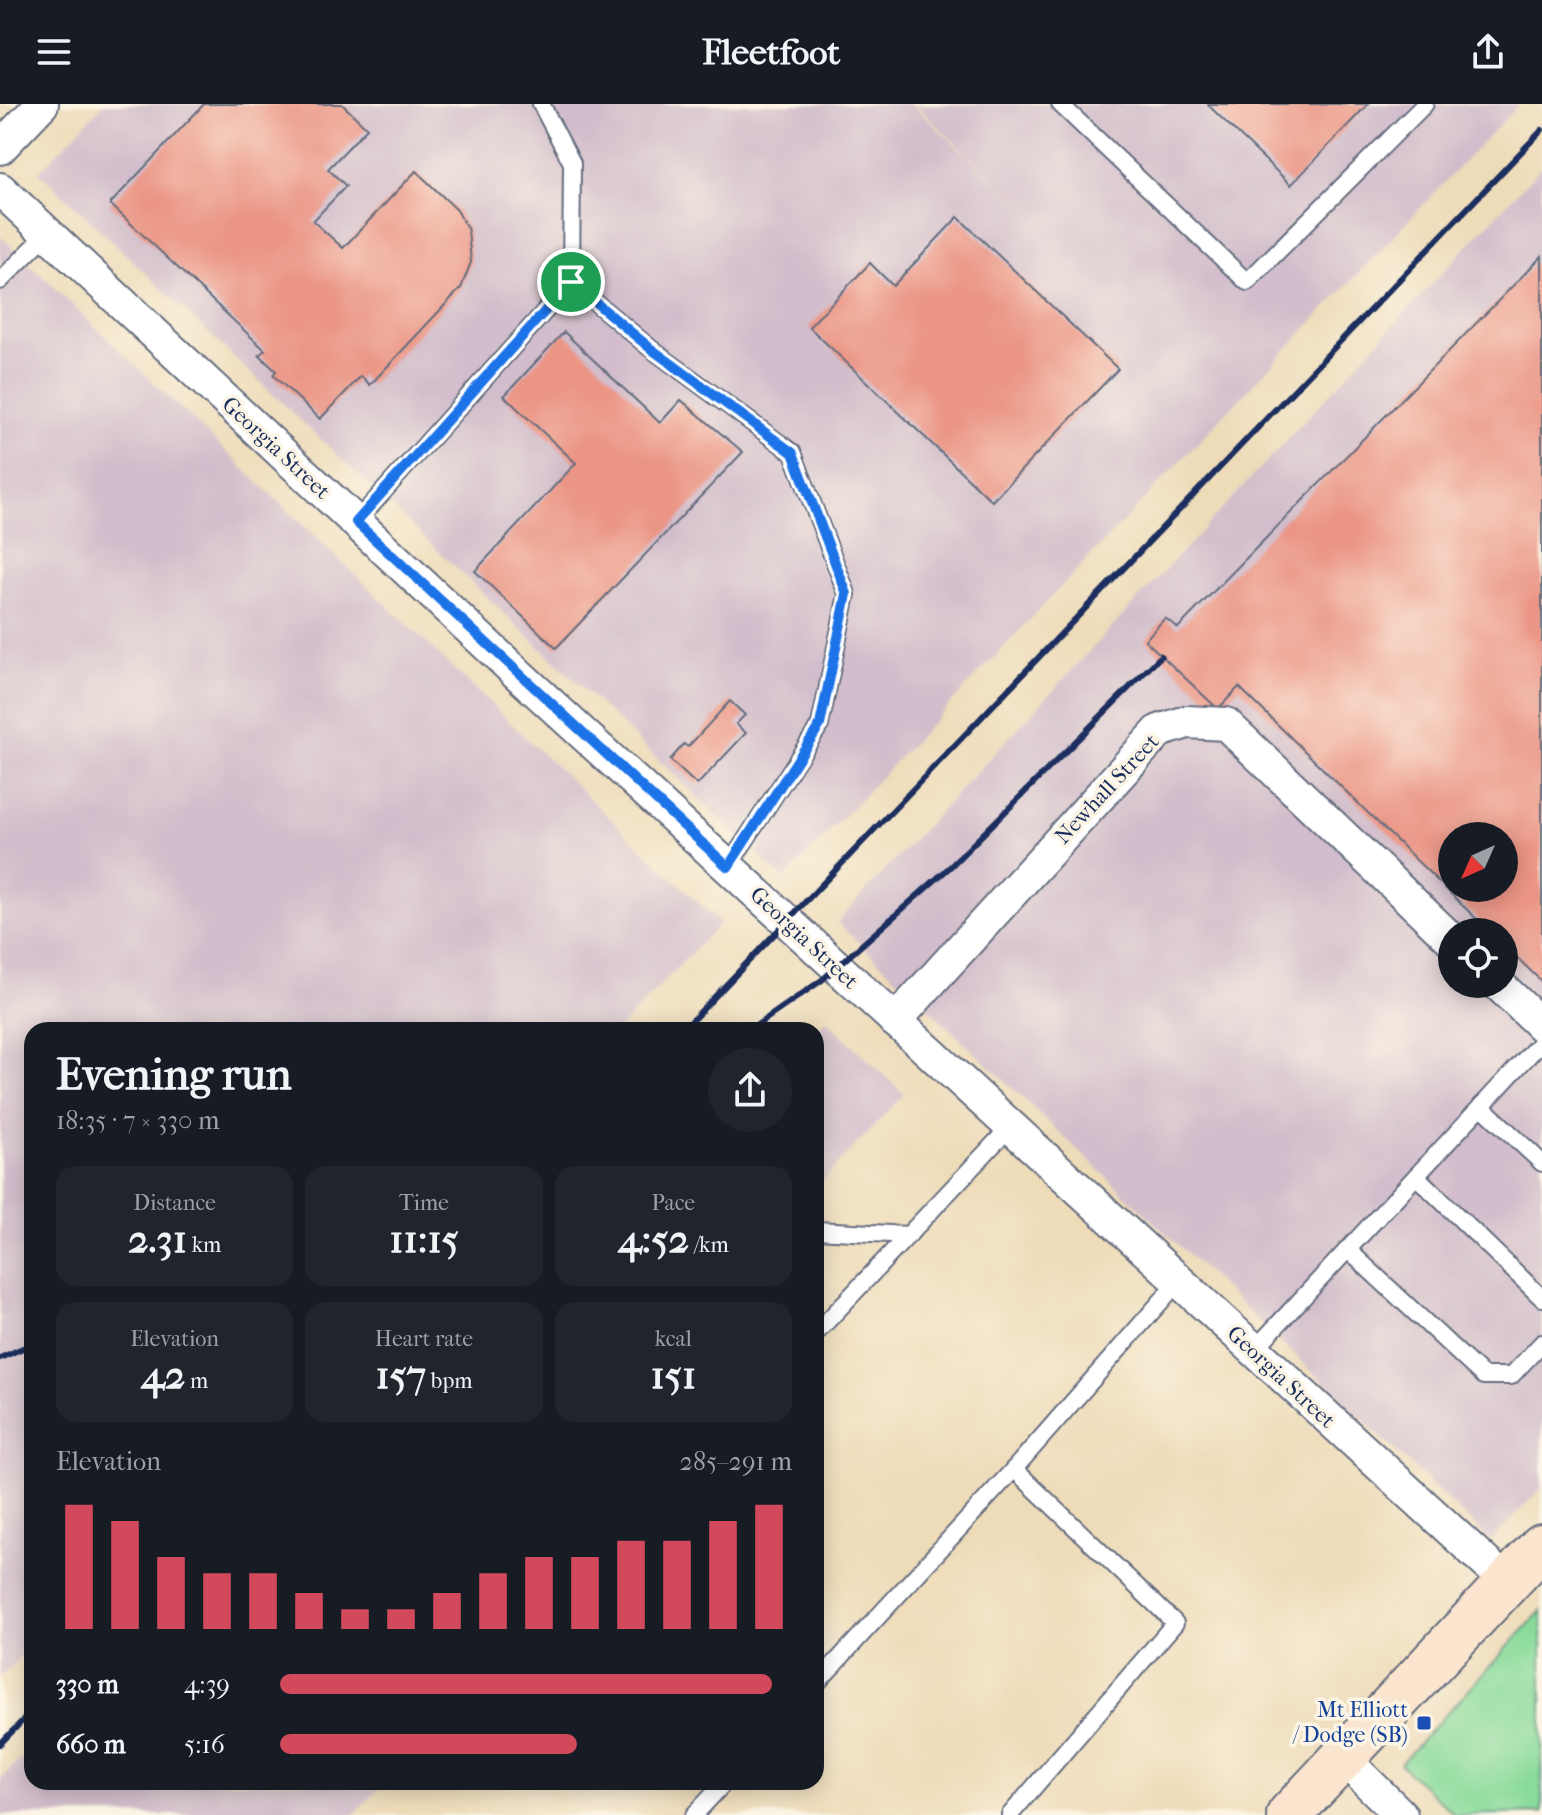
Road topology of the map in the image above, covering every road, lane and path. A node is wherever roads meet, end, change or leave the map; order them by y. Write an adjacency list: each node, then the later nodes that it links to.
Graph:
1 (42, 104): 5 (street)
2 (541, 104): 9 (lane)
3 (1060, 104): 4 (lane)
4 (1425, 104)
5 (0, 148)
6 (0, 189): 7 (street, Georgia Street)
7 (47, 234): 8 (lane); 10 (street, Georgia Street)
8 (0, 281)
9 (571, 282): 10 (lane); 11 (lane)
10 (356, 522): 11 (street, Georgia Street)
11 (728, 867): 14 (street, Georgia Street)
12 (1438, 927): 14 (street, Newhall Street)
13 (1513, 998): 15 (street)
14 (895, 1021): 18 (street, Georgia Street)
15 (1542, 1026)
16 (1542, 1041): 17 (lane)
17 (1481, 1106): 19 (lane); 20 (lane)
18 (1010, 1127): 22 (lane); 24 (street, Georgia Street)
19 (1542, 1163)
20 (1416, 1176): 23 (lane); 25 (lane)
21 (824, 1230): 22 (lane)
22 (909, 1235): 26 (lane)
23 (1347, 1249): 27 (lane); 28 (lane)
24 (1178, 1282): 28 (street, Georgia Street); 29 (lane)
25 (1542, 1298)
26 (824, 1325)
27 (1542, 1343)
28 (1253, 1351): 31 (street, Georgia Street)
29 (1014, 1469): 32 (lane); 36 (lane)
30 (1542, 1546): 31 (main road)
31 (1508, 1583): 33 (main road)
32 (824, 1675)
33 (1343, 1758): 37 (main road); 38 (street)
34 (717, 1790): 35 (lane)
35 (694, 1815)
36 (1010, 1815)
37 (1289, 1815)
38 (1401, 1815)

